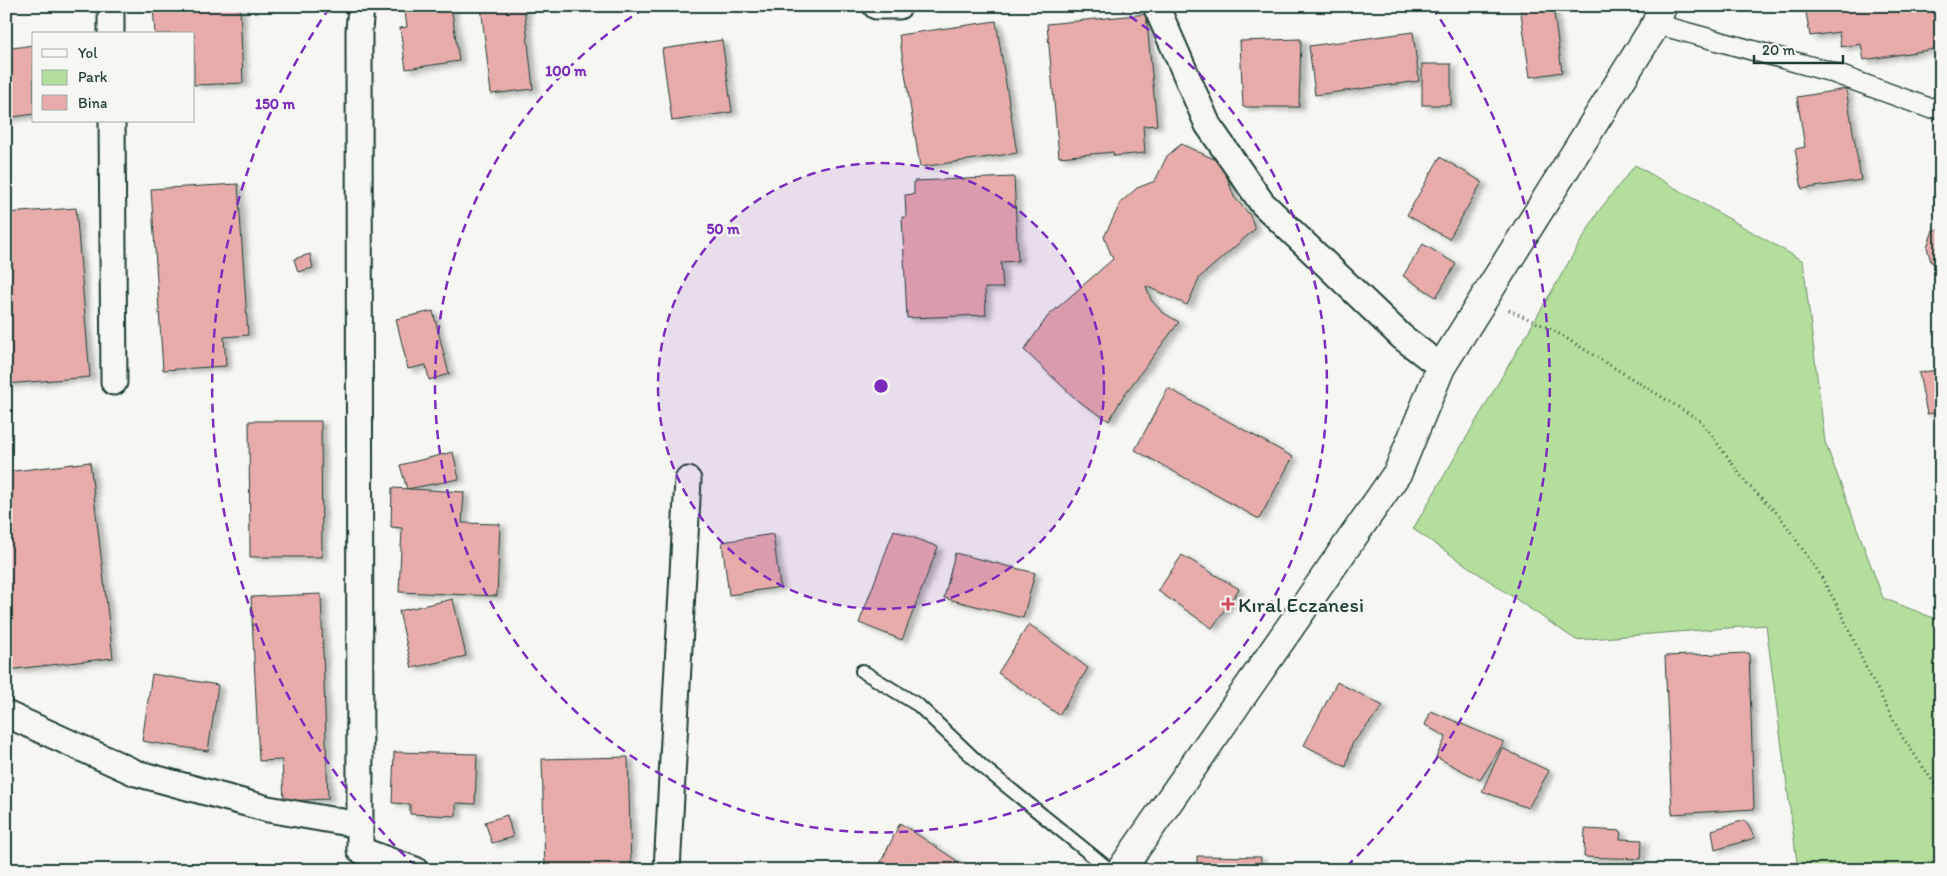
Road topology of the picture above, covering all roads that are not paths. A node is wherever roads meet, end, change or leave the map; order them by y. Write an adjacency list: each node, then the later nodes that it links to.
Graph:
1 (110, 6): 7 (street)
2 (361, 6): 15 (street)
3 (876, 6): 4 (street)
4 (899, 6)
5 (1156, 6): 10 (street)
6 (1659, 15): 8 (street); 10 (street)
7 (111, 32)
8 (1941, 106)
9 (112, 122): 11 (street)
10 (1441, 367): 20 (street)
11 (114, 382)
12 (688, 480): 18 (street)
13 (862, 671): 19 (lane)
14 (6, 714): 15 (street)
15 (360, 825): 16 (street)
16 (360, 860): 17 (street)
17 (415, 870)
18 (668, 870)
19 (1110, 870)
20 (1121, 870)

